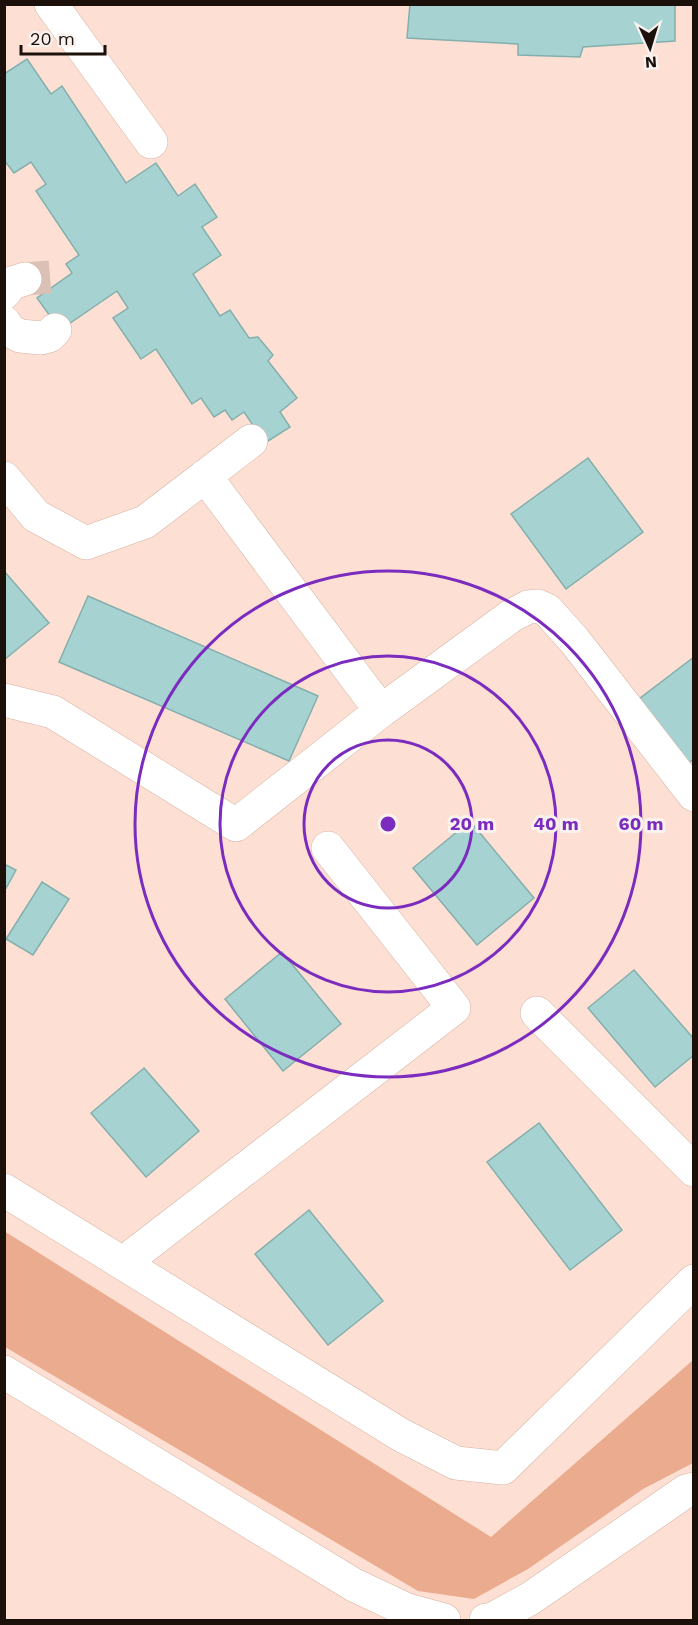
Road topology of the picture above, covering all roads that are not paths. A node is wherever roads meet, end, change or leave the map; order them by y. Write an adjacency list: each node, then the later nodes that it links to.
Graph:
1 (51, 4): 2 (lane)
2 (151, 142)
3 (6, 329): 4 (lane)
4 (55, 330)
5 (251, 441): 6 (lane)
6 (205, 476): 7 (lane); 9 (lane)
7 (4, 478)
8 (4, 700): 9 (lane)
9 (381, 711): 10 (lane)
10 (693, 795)
11 (328, 848): 15 (lane)
12 (537, 1013): 13 (lane)
13 (693, 1170)
14 (4, 1190): 15 (lane)
15 (123, 1263): 16 (lane)
16 (693, 1281)
17 (4, 1372): 19 (lane)
18 (693, 1489): 20 (lane)
19 (444, 1620)
20 (486, 1620)

